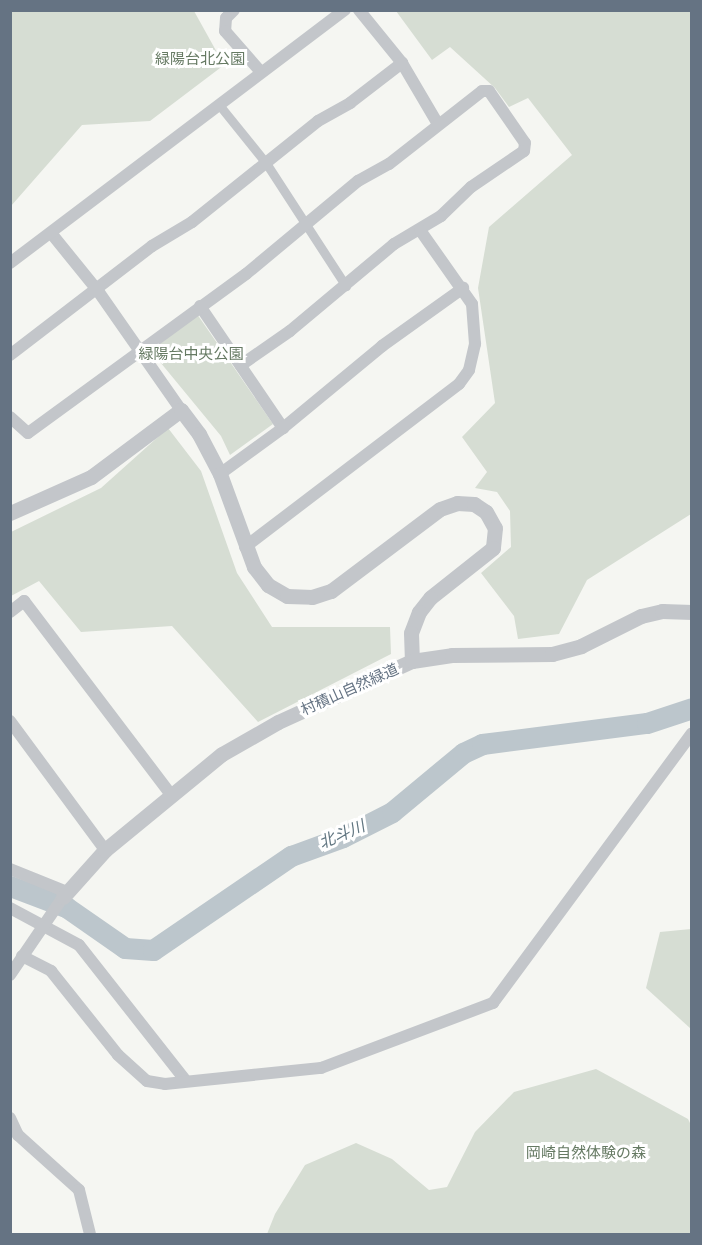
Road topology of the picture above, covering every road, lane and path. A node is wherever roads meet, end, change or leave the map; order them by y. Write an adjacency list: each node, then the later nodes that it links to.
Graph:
1 (234, 10): 5 (street)
2 (345, 10): 5 (street)
3 (359, 10): 4 (street)
4 (402, 63): 7 (street); 8 (street)
5 (260, 71): 6 (street)
6 (220, 106): 8 (street); 11 (street)
7 (438, 124): 9 (street); 10 (street)
8 (266, 163): 9 (street); 15 (street)
9 (307, 224): 13 (street); 16 (street)
10 (420, 230): 13 (street); 14 (street)
11 (51, 233): 12 (street); 15 (street)
12 (10, 263)
13 (346, 286): 19 (street)
14 (464, 288): 22 (street); 25 (street)
15 (98, 291): 17 (street); 18 (street)
16 (200, 306): 17 (street); 19 (street)
17 (139, 351): 20 (street); 21 (street)
18 (10, 355)
19 (241, 365): 22 (street)
20 (181, 410): 23 (street); 24 (street)
21 (10, 417)
22 (283, 428): 23 (street)
23 (220, 474): 25 (street)
24 (10, 513)
25 (246, 547): 28 (street)
26 (10, 612): 31 (street)
27 (692, 612): 28 (street, 村積山自然緑道)
28 (412, 661): 31 (street, 村積山自然緑道)
29 (10, 721): 32 (street)
30 (692, 733): 39 (street)
31 (171, 795): 32 (street, 村積山自然緑道)
32 (105, 850): 34 (street, 村積山自然緑道)
33 (10, 869): 34 (street)
34 (65, 894): 36 (street)
35 (10, 908): 36 (street)
36 (48, 921): 37 (street); 39 (street)
37 (22, 956): 38 (street); 39 (street)
38 (10, 975)
39 (186, 1081)
40 (10, 1118): 41 (street)
41 (90, 1234)

